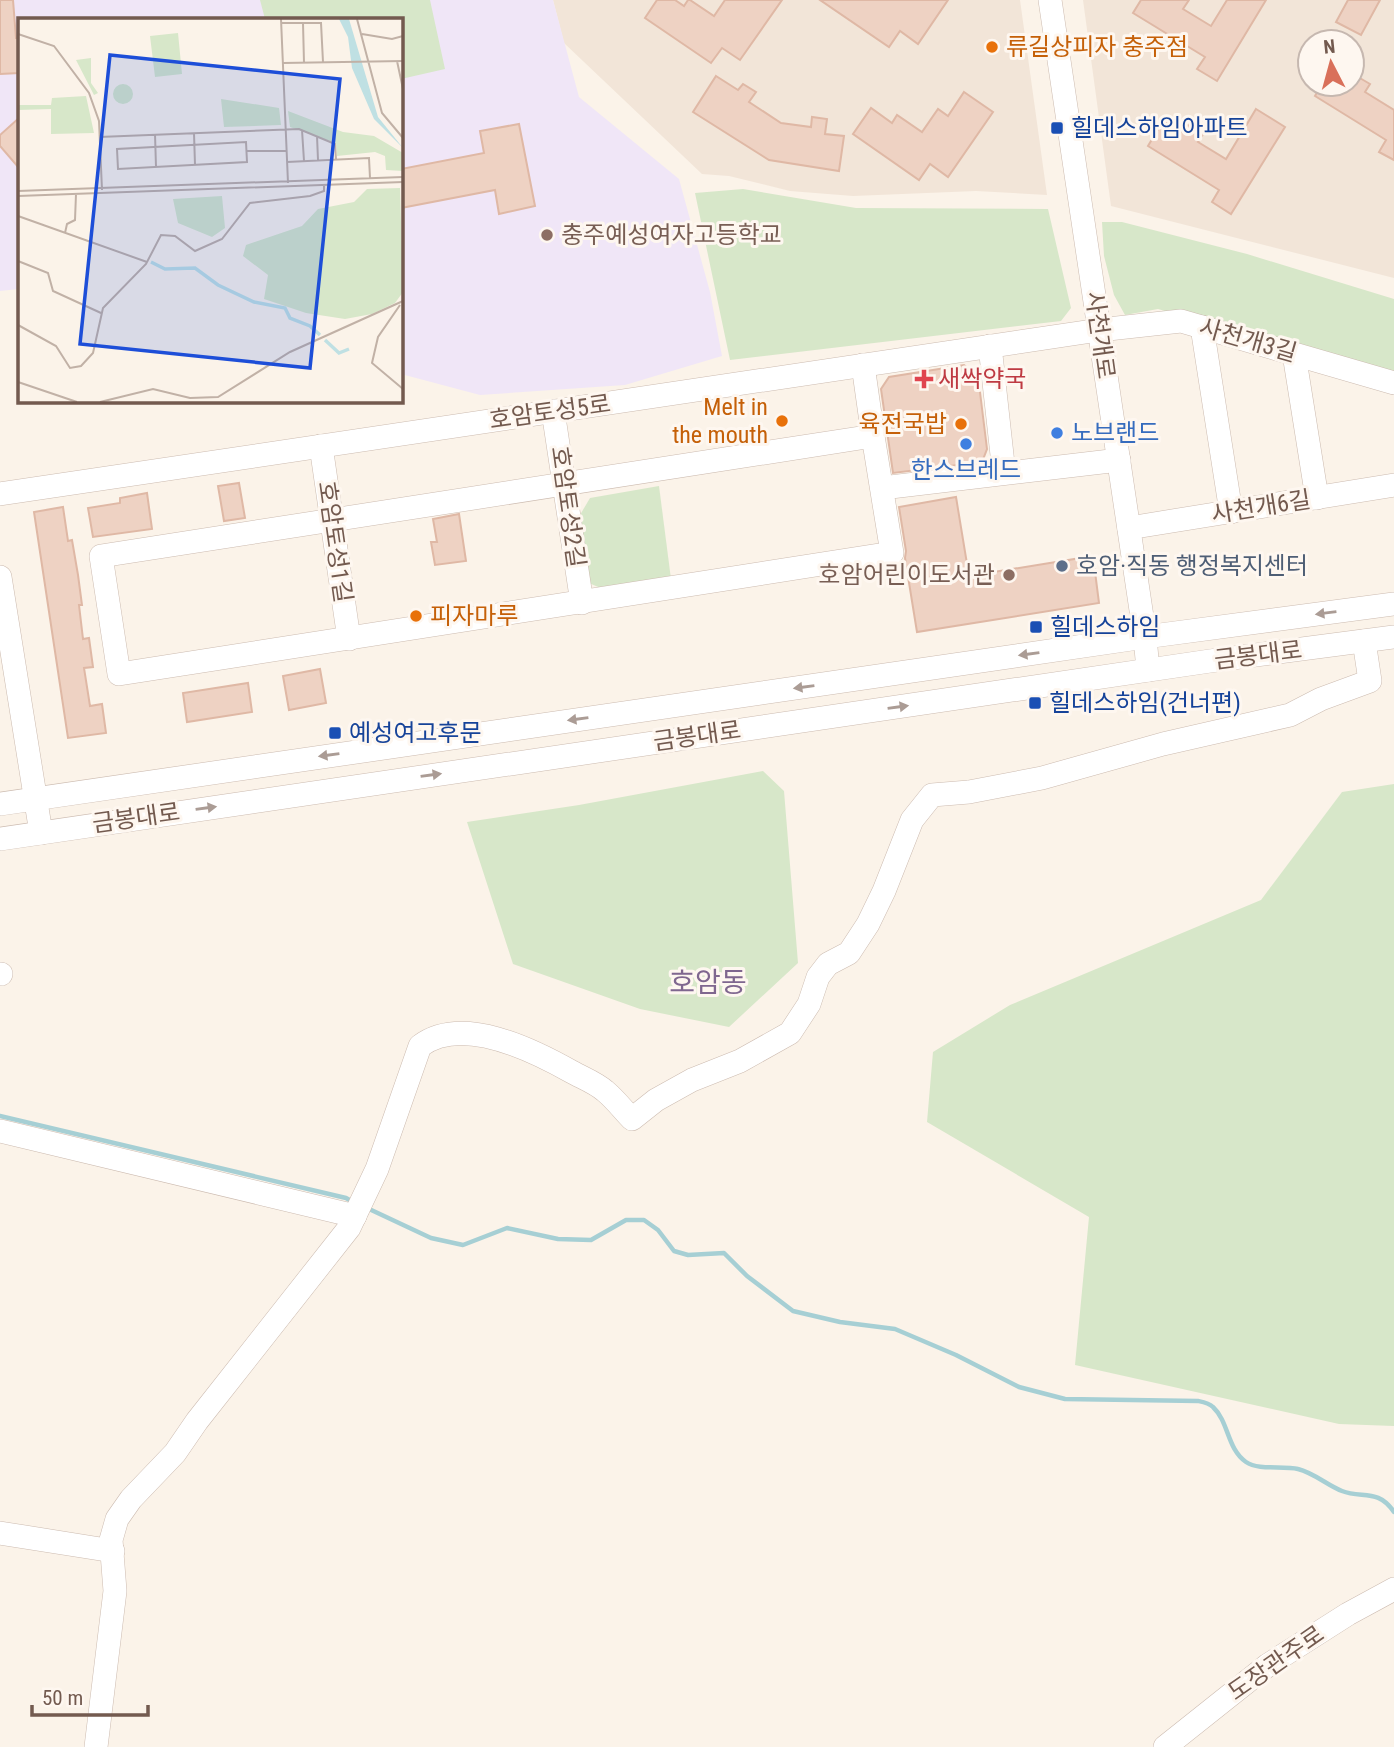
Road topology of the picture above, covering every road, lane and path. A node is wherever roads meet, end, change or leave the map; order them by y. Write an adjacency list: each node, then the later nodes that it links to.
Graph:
1 (1050, 0): 3 (street, 사천개로)
2 (1202, 327): 3 (street, 사천개3길); 5 (street, 사천개3길); 18 (street)
3 (1099, 330): 4 (street, 호암토성5로); 11 (street, 사천개로)
4 (990, 346): 6 (street, 호암토성5로); 12 (street)
5 (1294, 354): 7 (street, 사천개3길); 17 (street)
6 (863, 365): 8 (street, 호암토성5로); 9 (street)
7 (1394, 383)
8 (553, 411): 10 (street, 호암토성5로); 13 (street, 호암토성2길)
9 (873, 436): 13 (street); 15 (street)
10 (321, 446): 16 (street, 호암토성5로); 19 (street, 호암토성1길)
11 (1119, 460): 12 (street); 20 (street, 사천개로)
12 (1004, 473): 15 (street)
13 (564, 484): 19 (street); 22 (street, 호암토성2길)
14 (1394, 485): 17 (street, 사천개6길)
15 (882, 488): 22 (street)
16 (0, 494)
17 (1317, 498): 18 (street, 사천개6길)
18 (1231, 512): 20 (street, 사천개6길)
19 (332, 520): 26 (street, 호암토성1길); 26 (street)
20 (1129, 528): 24 (street, 사천개로)
21 (0, 577): 29 (street)
22 (582, 603): 26 (street)
23 (1394, 604): 24 (street, 금봉대로, one-way to 24)
24 (1145, 637): 28 (street, 사천개로); 29 (street, 금봉대로, one-way to 29)
25 (1394, 637): 27 (street, 금봉대로)
26 (349, 639)
27 (1364, 641): 28 (street, 금봉대로); 34 (street)
28 (1148, 670): 31 (street, 금봉대로, one-way to 28)
29 (36, 798): 30 (street, 금봉대로); 31 (street)
30 (0, 804)
31 (41, 833): 32 (street, 금봉대로)
32 (0, 839)
33 (0, 1131): 34 (street)
34 (355, 1216): 36 (street)
35 (0, 1533): 36 (street)
36 (113, 1551): 38 (street)
37 (1394, 1589): 39 (street, 도장관주로)
38 (96, 1747)
39 (1165, 1747)

